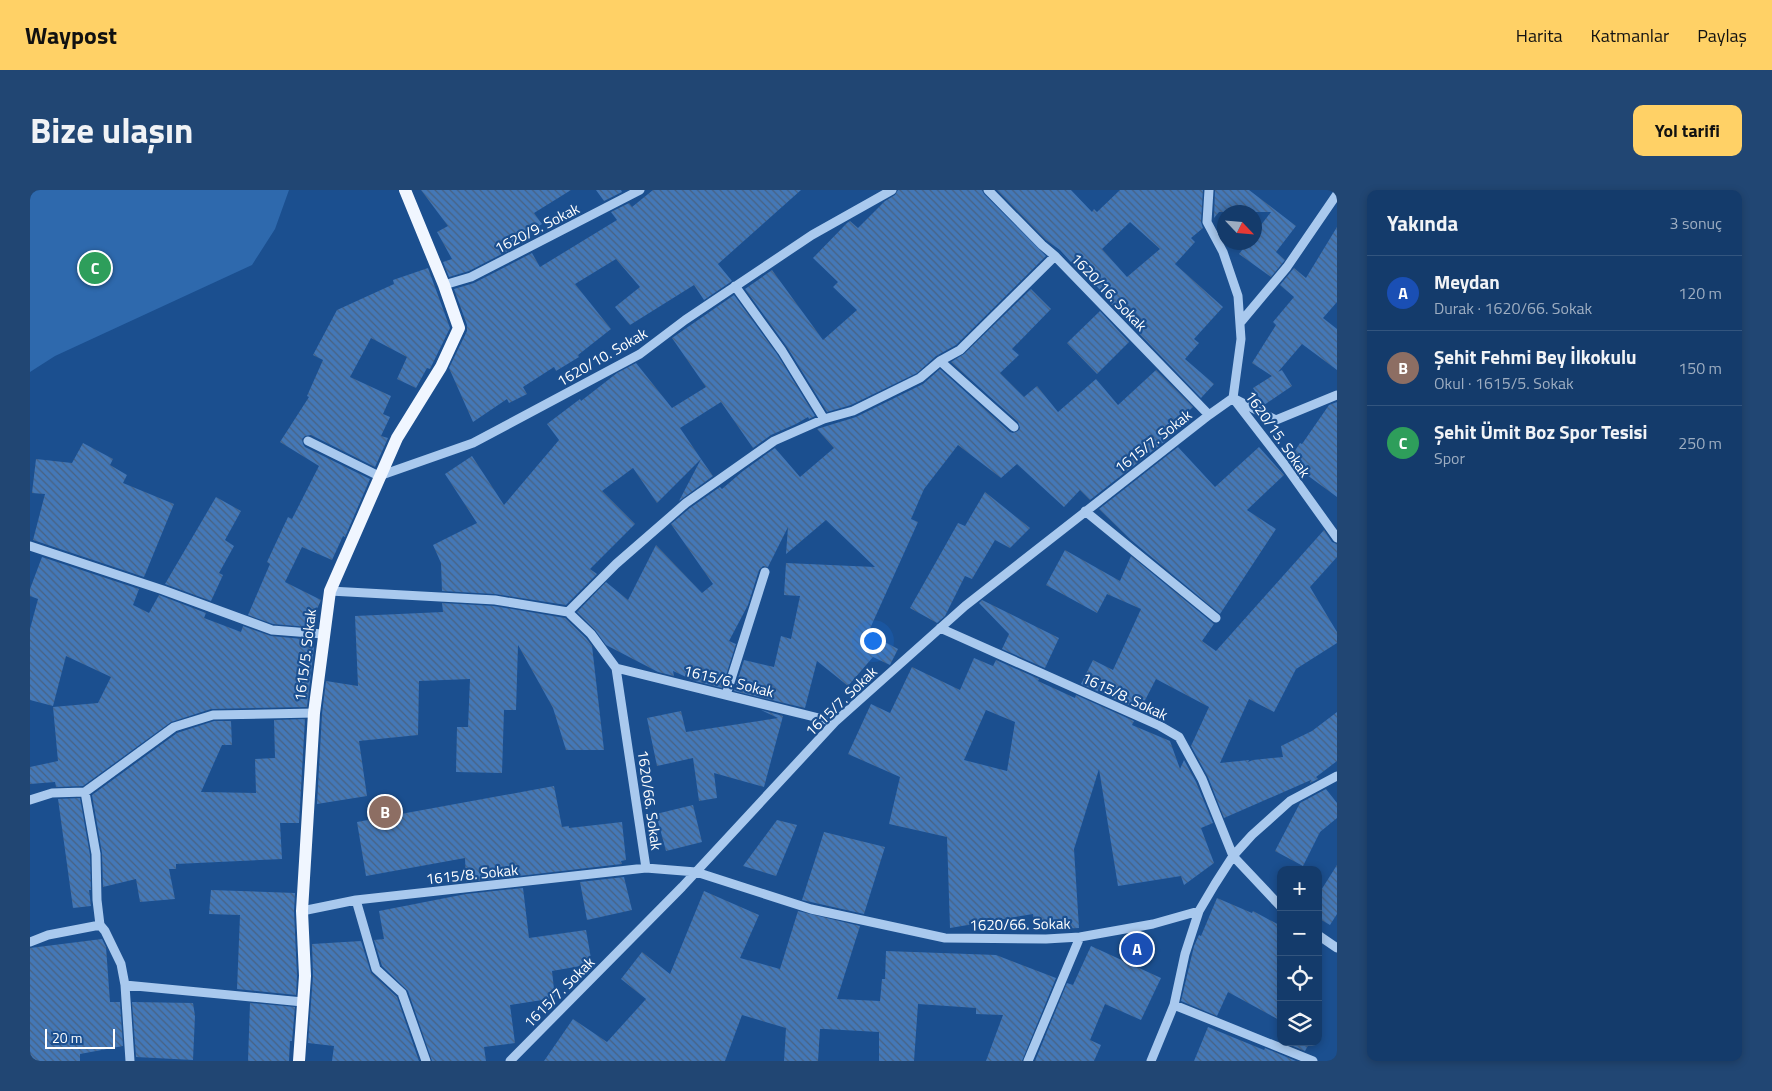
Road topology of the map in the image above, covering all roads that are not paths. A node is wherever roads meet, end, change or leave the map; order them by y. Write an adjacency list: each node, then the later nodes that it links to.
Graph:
1 (405, 190): 8 (main road, 1615/5. Sokak)
2 (640, 190): 8 (street, 1620/9. Sokak)
3 (892, 190): 9 (street, 1620/10. Sokak)
4 (988, 190): 7 (street, 1620/16. Sokak)
5 (1209, 190): 10 (street, 1620/15. Sokak)
6 (1337, 194): 10 (street)
7 (1055, 256): 11 (street); 14 (street, 1620/16. Sokak)
8 (444, 285): 18 (main road, 1615/5. Sokak)
9 (735, 286): 15 (street); 18 (street, 1620/10. Sokak)
10 (1240, 323): 13 (street, 1620/15. Sokak)
11 (940, 361): 15 (street); 16 (street)
12 (1337, 395): 13 (street)
13 (1233, 398): 14 (street, 1615/7. Sokak); 20 (street, 1620/15. Sokak)
14 (1209, 415): 19 (street, 1615/7. Sokak)
15 (824, 419): 24 (street)
16 (1014, 427)
17 (308, 441): 18 (street)
18 (379, 476): 23 (main road, 1615/5. Sokak)
19 (1085, 511): 25 (street); 26 (street, 1615/7. Sokak)
20 (1337, 538)
21 (30, 546): 27 (street)
22 (765, 572): 29 (street)
23 (330, 591): 24 (street); 27 (main road, 1615/5. Sokak)
24 (568, 612): 28 (street, 1620/66. Sokak)
25 (1216, 618)
26 (940, 628): 31 (street, 1615/7. Sokak); 35 (street, 1615/8. Sokak)
27 (323, 634): 30 (main road, 1615/5. Sokak)
28 (616, 668): 29 (street, 1615/6. Sokak); 36 (street, 1620/66. Sokak)
29 (726, 695): 31 (street, 1615/6. Sokak)
30 (314, 713): 33 (street); 40 (main road, 1615/5. Sokak)
31 (836, 722): 37 (street, 1615/7. Sokak)
32 (1337, 776): 35 (street)
33 (85, 792): 34 (street); 42 (street)
34 (30, 800)
35 (1233, 856): 39 (street, 1615/8. Sokak); 41 (street)
36 (646, 868): 37 (street, 1620/66. Sokak); 38 (street, 1615/8. Sokak)
37 (696, 872): 43 (street, 1620/66. Sokak); 53 (street, 1615/7. Sokak)
38 (356, 900): 40 (street, 1615/8. Sokak); 52 (street)
39 (1277, 903)
40 (302, 911): 48 (main road, 1615/5. Sokak)
41 (1199, 911): 43 (street, 1620/66. Sokak); 49 (street)
42 (100, 926): 45 (street); 47 (street)
43 (1080, 936): 54 (street, 1620/66. Sokak)
44 (1322, 939): 46 (street)
45 (30, 942)
46 (1337, 948)
47 (125, 985): 48 (street); 50 (street)
48 (303, 1002): 51 (main road, 1615/5. Sokak)
49 (1174, 1005): 55 (street); 56 (street)
50 (130, 1061)
51 (299, 1061)
52 (426, 1061)
53 (510, 1061)
54 (1028, 1061)
55 (1151, 1061)
56 (1313, 1061)

